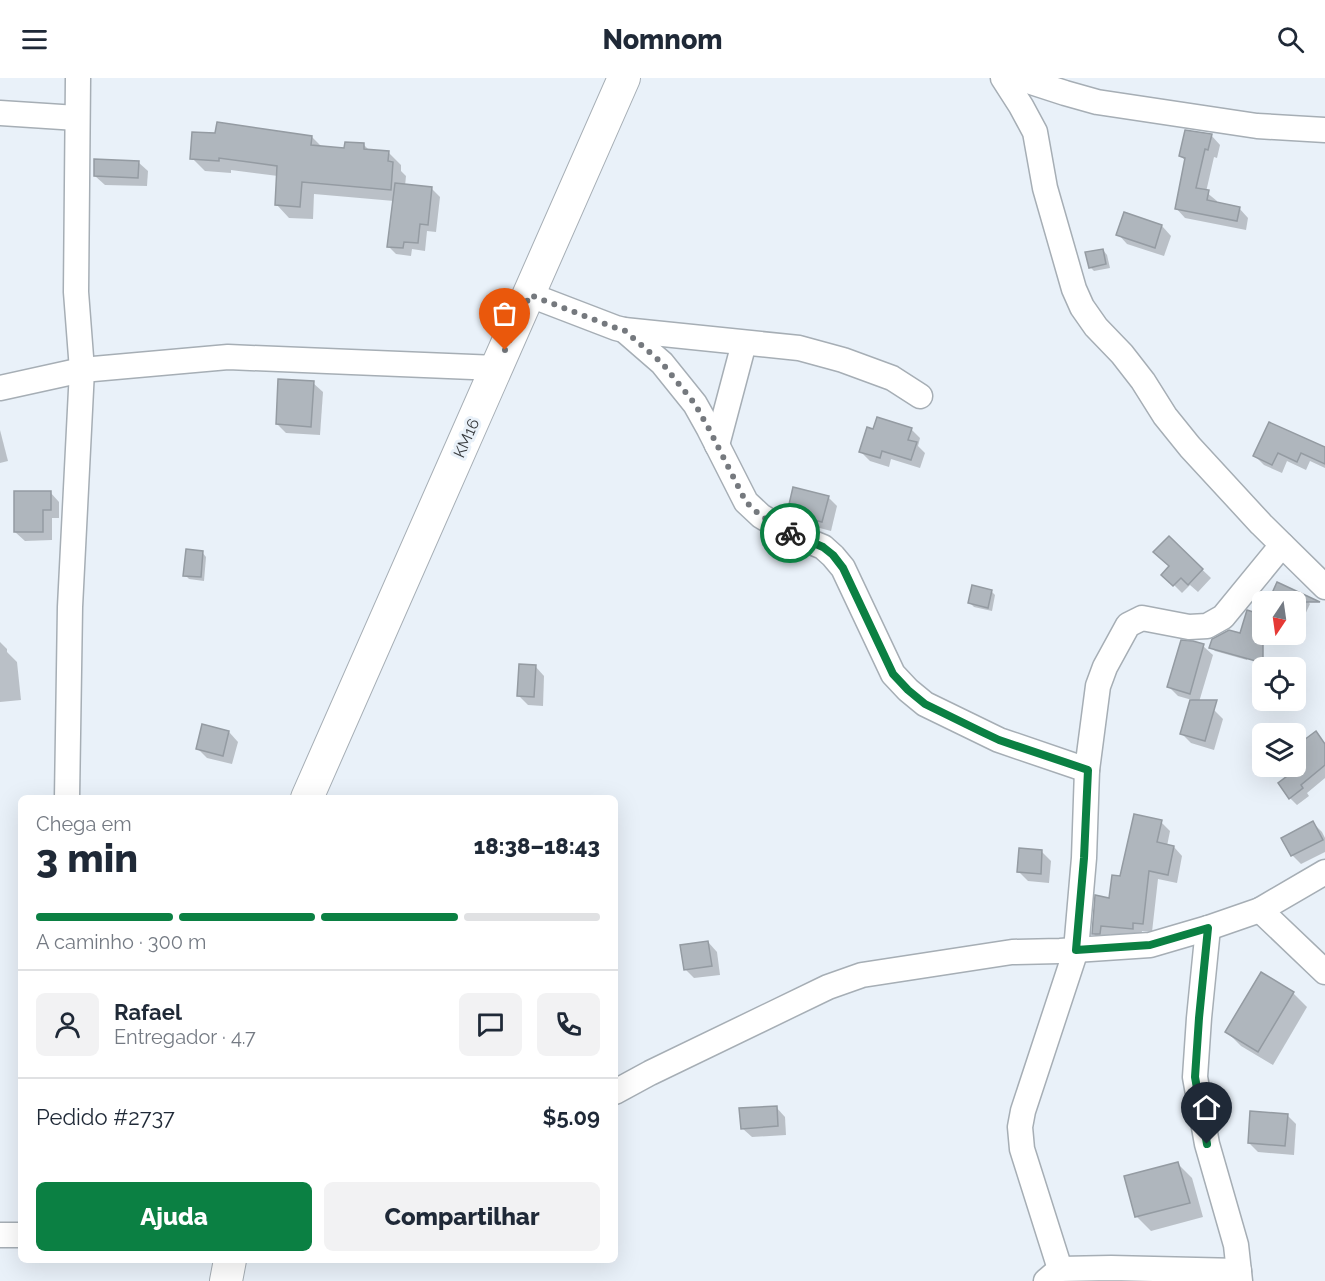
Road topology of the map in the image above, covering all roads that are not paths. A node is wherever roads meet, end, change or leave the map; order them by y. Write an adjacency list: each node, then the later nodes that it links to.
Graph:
1 (78, 78): 6 (street)
2 (624, 78): 8 (street, KM16)
3 (1003, 78): 16 (street)
4 (1019, 78): 7 (street)
5 (0, 113): 6 (street)
6 (77, 118): 12 (street)
7 (1325, 130)
8 (530, 295): 9 (street); 11 (street, KM16)
9 (624, 330): 10 (street); 15 (street)
10 (744, 343): 14 (street); 15 (street)
11 (497, 368): 12 (street); 20 (street, KM16)
12 (81, 370): 13 (street); 19 (street)
13 (0, 388)
14 (920, 396)
15 (717, 445): 18 (street)
16 (1282, 545): 17 (street); 18 (street)
17 (1325, 587)
18 (1088, 770): 24 (street)
19 (67, 795)
20 (308, 795)
21 (1325, 872): 22 (street)
22 (1260, 910): 23 (street); 25 (street)
23 (1208, 928): 24 (street); 31 (street)
24 (1076, 950): 26 (street); 30 (street)
25 (1325, 972)
26 (618, 1090)
27 (0, 1235): 28 (street)
28 (18, 1235)
29 (229, 1263): 32 (street)
30 (1053, 1275): 31 (street)
31 (1239, 1276)
32 (226, 1281)

